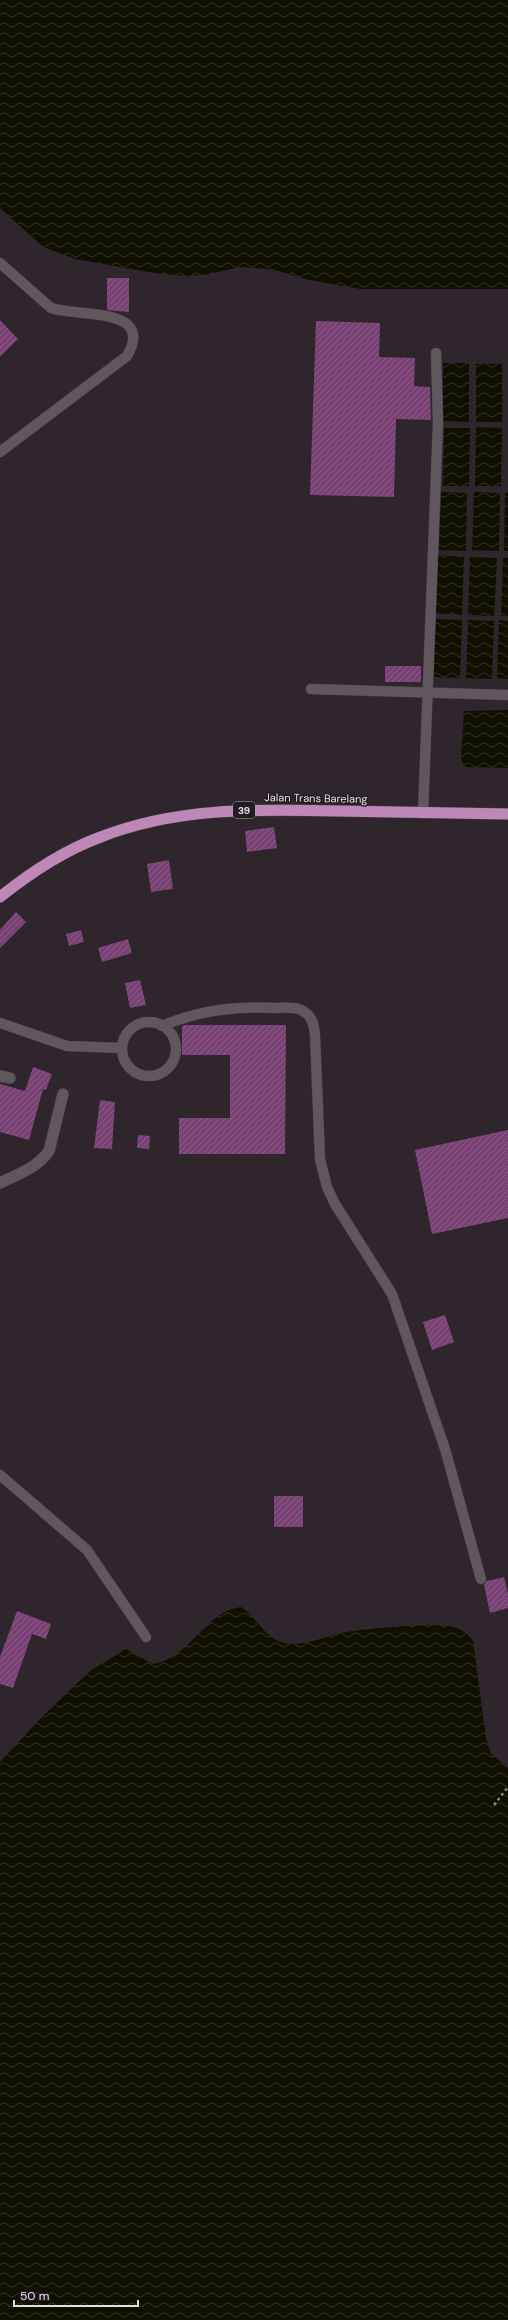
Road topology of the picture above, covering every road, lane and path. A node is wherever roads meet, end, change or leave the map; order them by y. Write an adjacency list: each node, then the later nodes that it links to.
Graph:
1 (0, 263): 3 (lane)
2 (436, 353): 5 (lane)
3 (0, 452)
4 (311, 689): 5 (lane)
5 (427, 693): 6 (lane); 7 (lane)
6 (508, 695)
7 (422, 813): 8 (highway, Jalan Trans Barelang / 39); 9 (highway, Jalan Trans Barelang / 39)
8 (508, 814)
9 (0, 897)
10 (0, 1023): 12 (lane)
11 (162, 1026): 12 (lane); 12 (lane); 16 (lane)
12 (122, 1048)
13 (63, 1094): 14 (street)
14 (0, 1183)
15 (0, 1475): 17 (lane)
16 (481, 1579)
17 (146, 1637)
18 (508, 1787): 19 (path)
19 (494, 1805)

